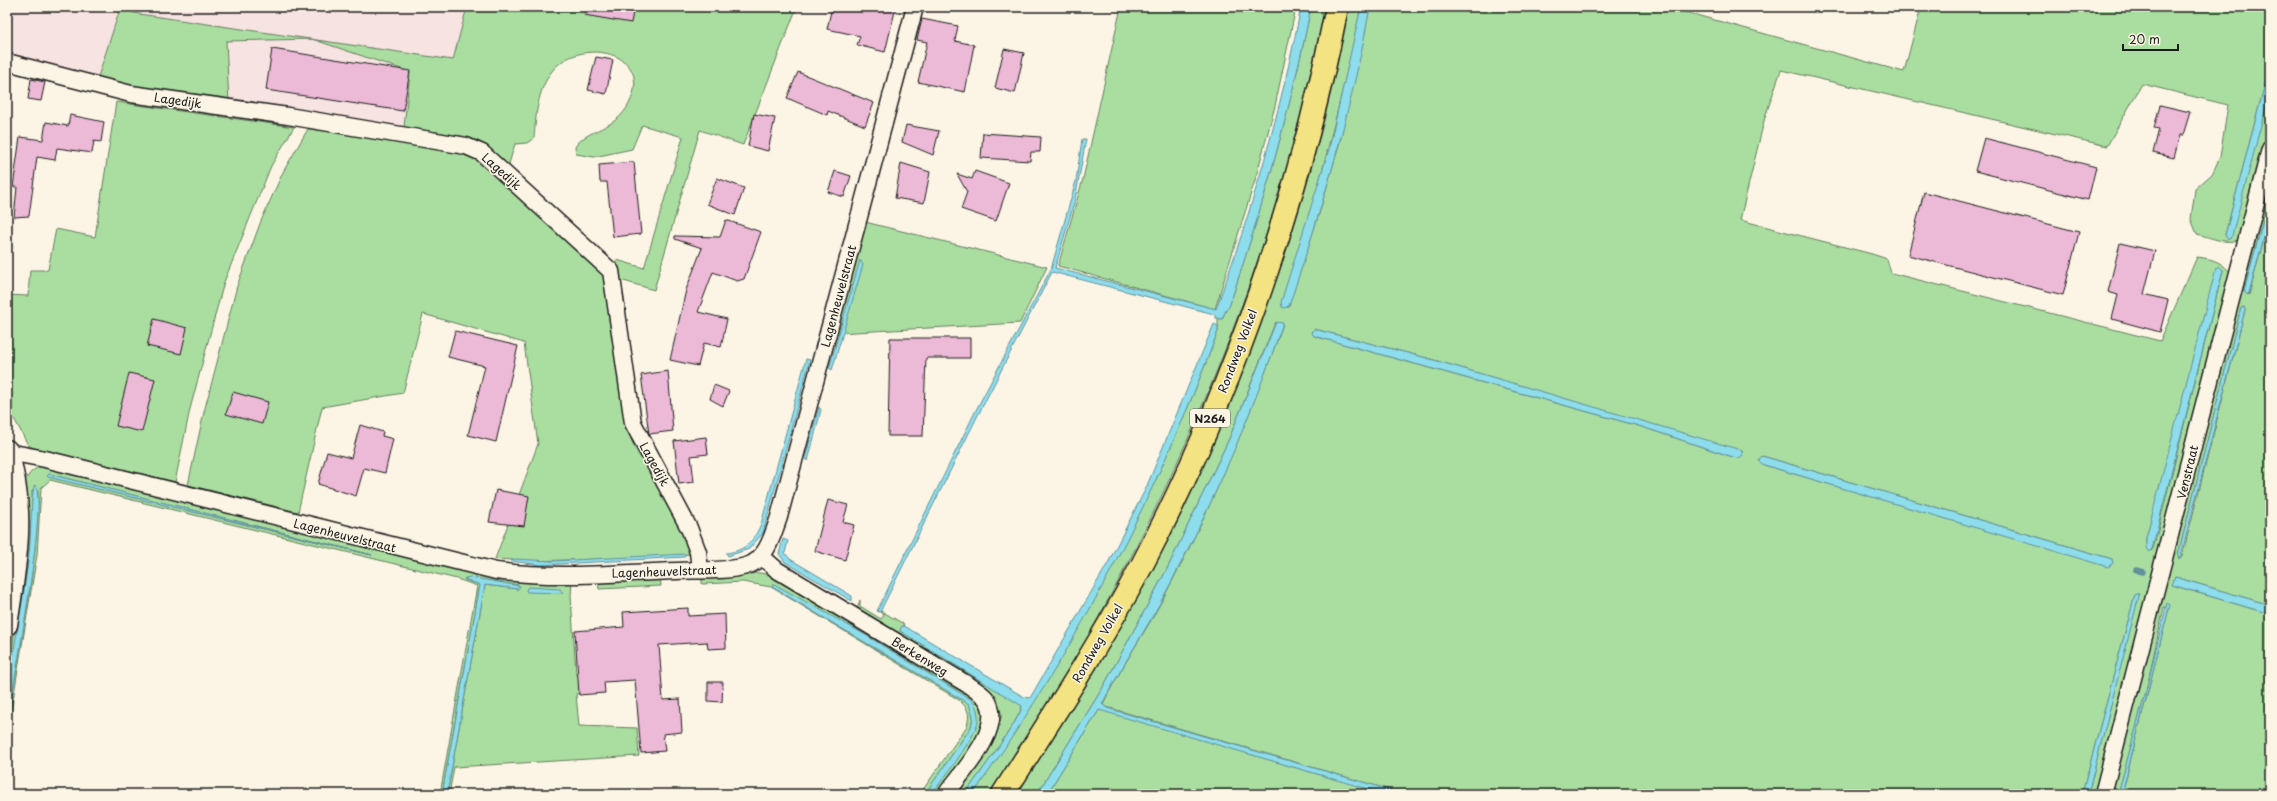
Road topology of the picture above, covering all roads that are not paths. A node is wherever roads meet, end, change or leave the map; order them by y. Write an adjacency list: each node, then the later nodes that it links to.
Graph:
1 (915, 7): 6 (street, Lagenheuvelstraat)
2 (1337, 7): 10 (main road, Rondweg Volkel / N264)
3 (7, 62): 7 (street, Lagedijk)
4 (2270, 149): 11 (street, Venstraat)
5 (7, 451): 7 (street, Lagenheuvelstraat); 8 (street)
6 (761, 556): 7 (street, Lagenheuvelstraat); 9 (street, Berkenweg)
7 (700, 570)
8 (7, 625)
9 (946, 794)
10 (1003, 794)
11 (2103, 794)

